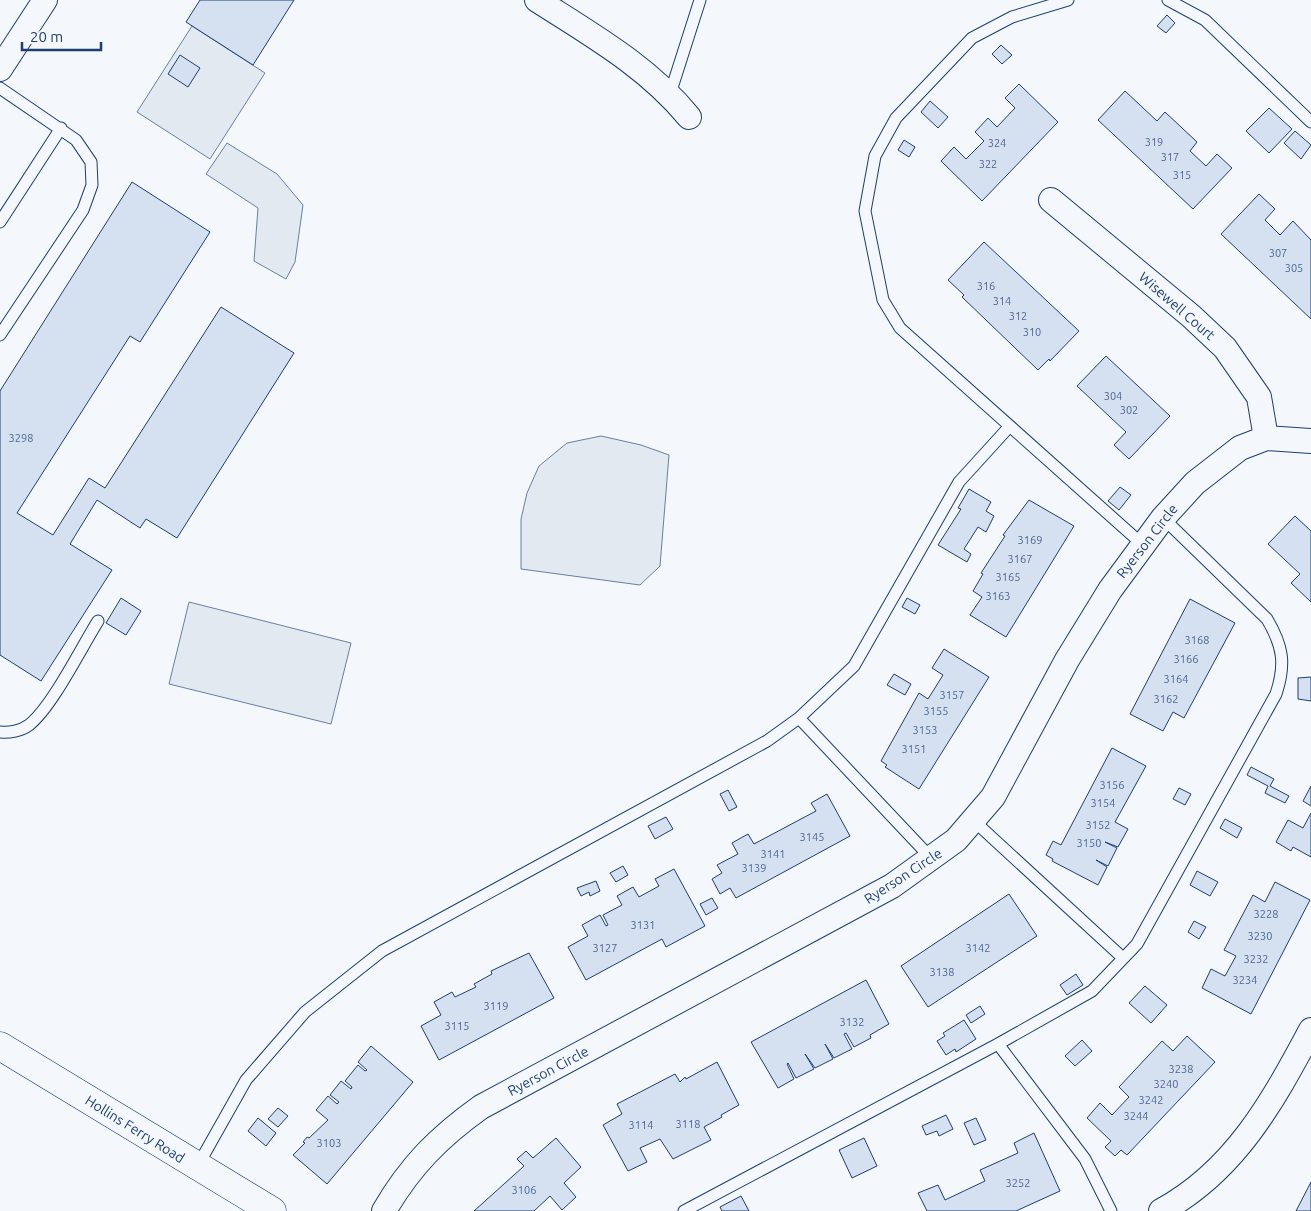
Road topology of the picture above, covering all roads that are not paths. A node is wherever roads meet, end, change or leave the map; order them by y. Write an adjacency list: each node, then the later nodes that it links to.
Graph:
1 (45, 0): 6 (street)
2 (537, 0): 8 (street)
3 (700, 0): 8 (lane)
4 (1068, 0): 15 (lane)
5 (1168, 0): 10 (lane)
6 (0, 69)
7 (0, 88): 11 (lane)
8 (670, 94): 9 (street)
9 (689, 117)
10 (1311, 122)
11 (61, 128): 13 (lane); 14 (lane)
12 (1051, 200): 16 (street, Wisewell Court)
13 (0, 222)
14 (0, 335)
15 (1009, 427): 19 (lane); 21 (lane)
16 (1266, 438): 17 (street, Ryerson Circle); 18 (street, Ryerson Circle)
17 (1311, 441)
18 (1163, 518): 19 (street, Ryerson Circle); 25 (lane)
19 (1142, 544): 23 (street, Ryerson Circle)
20 (98, 621): 22 (lane)
21 (799, 718): 24 (lane); 29 (lane)
22 (0, 732)
23 (974, 821): 24 (street, Ryerson Circle); 25 (lane)
24 (932, 859): 31 (street, Ryerson Circle)
25 (1124, 958): 27 (lane)
26 (1311, 1030): 34 (street)
27 (998, 1044): 32 (lane); 33 (lane)
28 (0, 1046): 29 (street, Hollins Ferry Road)
29 (196, 1167): 30 (street, Hollins Ferry Road)
30 (272, 1211)
31 (384, 1211)
32 (684, 1211)
33 (1111, 1211)
34 (1161, 1211)

